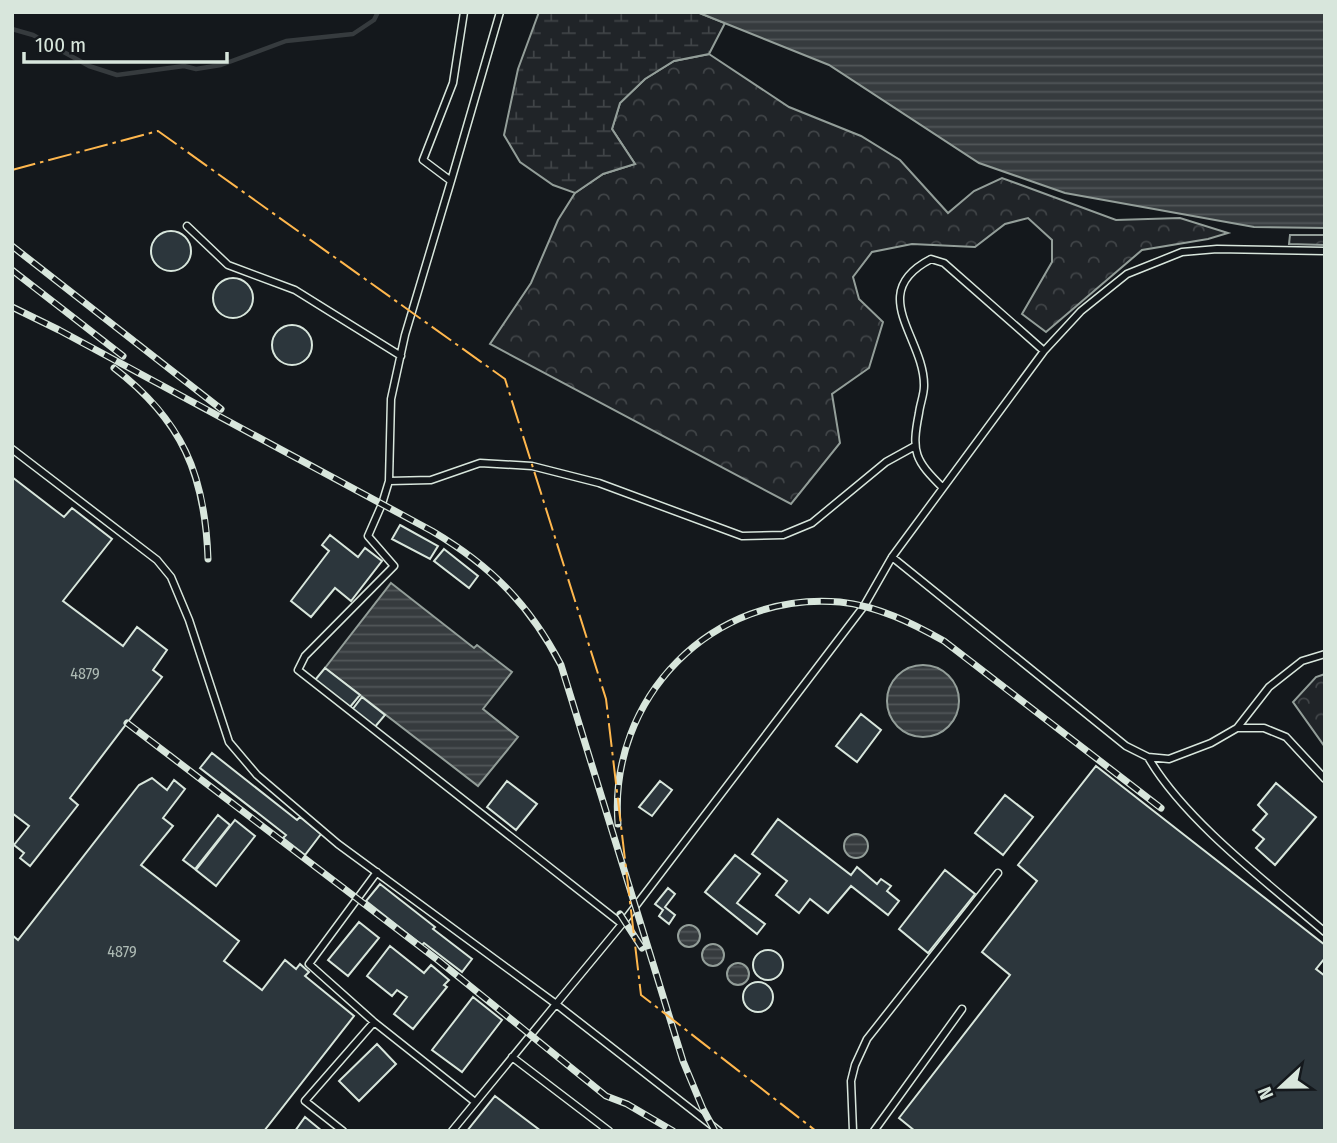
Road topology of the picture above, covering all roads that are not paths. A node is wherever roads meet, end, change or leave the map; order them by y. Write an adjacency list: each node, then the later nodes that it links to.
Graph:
1 (464, 12): 3 (lane)
2 (500, 12): 3 (lane)
3 (451, 181): 7 (lane)
4 (187, 226): 7 (lane)
5 (1325, 251): 6 (lane)
6 (1044, 351): 8 (lane); 11 (lane)
7 (401, 356): 10 (lane)
8 (915, 446): 10 (lane); 11 (lane)
9 (12, 449): 17 (lane)
10 (389, 481): 19 (lane)
11 (943, 488): 12 (lane)
12 (892, 557): 15 (lane); 19 (lane)
13 (1325, 654): 14 (lane)
14 (1237, 728): 15 (lane); 16 (lane)
15 (1147, 757): 20 (lane)
16 (1325, 779)
17 (377, 872): 21 (lane); 23 (lane)
18 (998, 873): 30 (lane)
19 (622, 924): 21 (lane)
20 (1325, 932)
21 (556, 1004): 24 (lane); 29 (lane)
22 (962, 1009): 31 (lane)
23 (374, 1022): 25 (lane); 26 (lane)
24 (512, 1057): 25 (lane); 28 (lane)
25 (475, 1102): 27 (lane)
26 (343, 1131)
27 (452, 1131)
28 (609, 1131)
29 (719, 1131)
30 (853, 1131)
31 (874, 1131)

